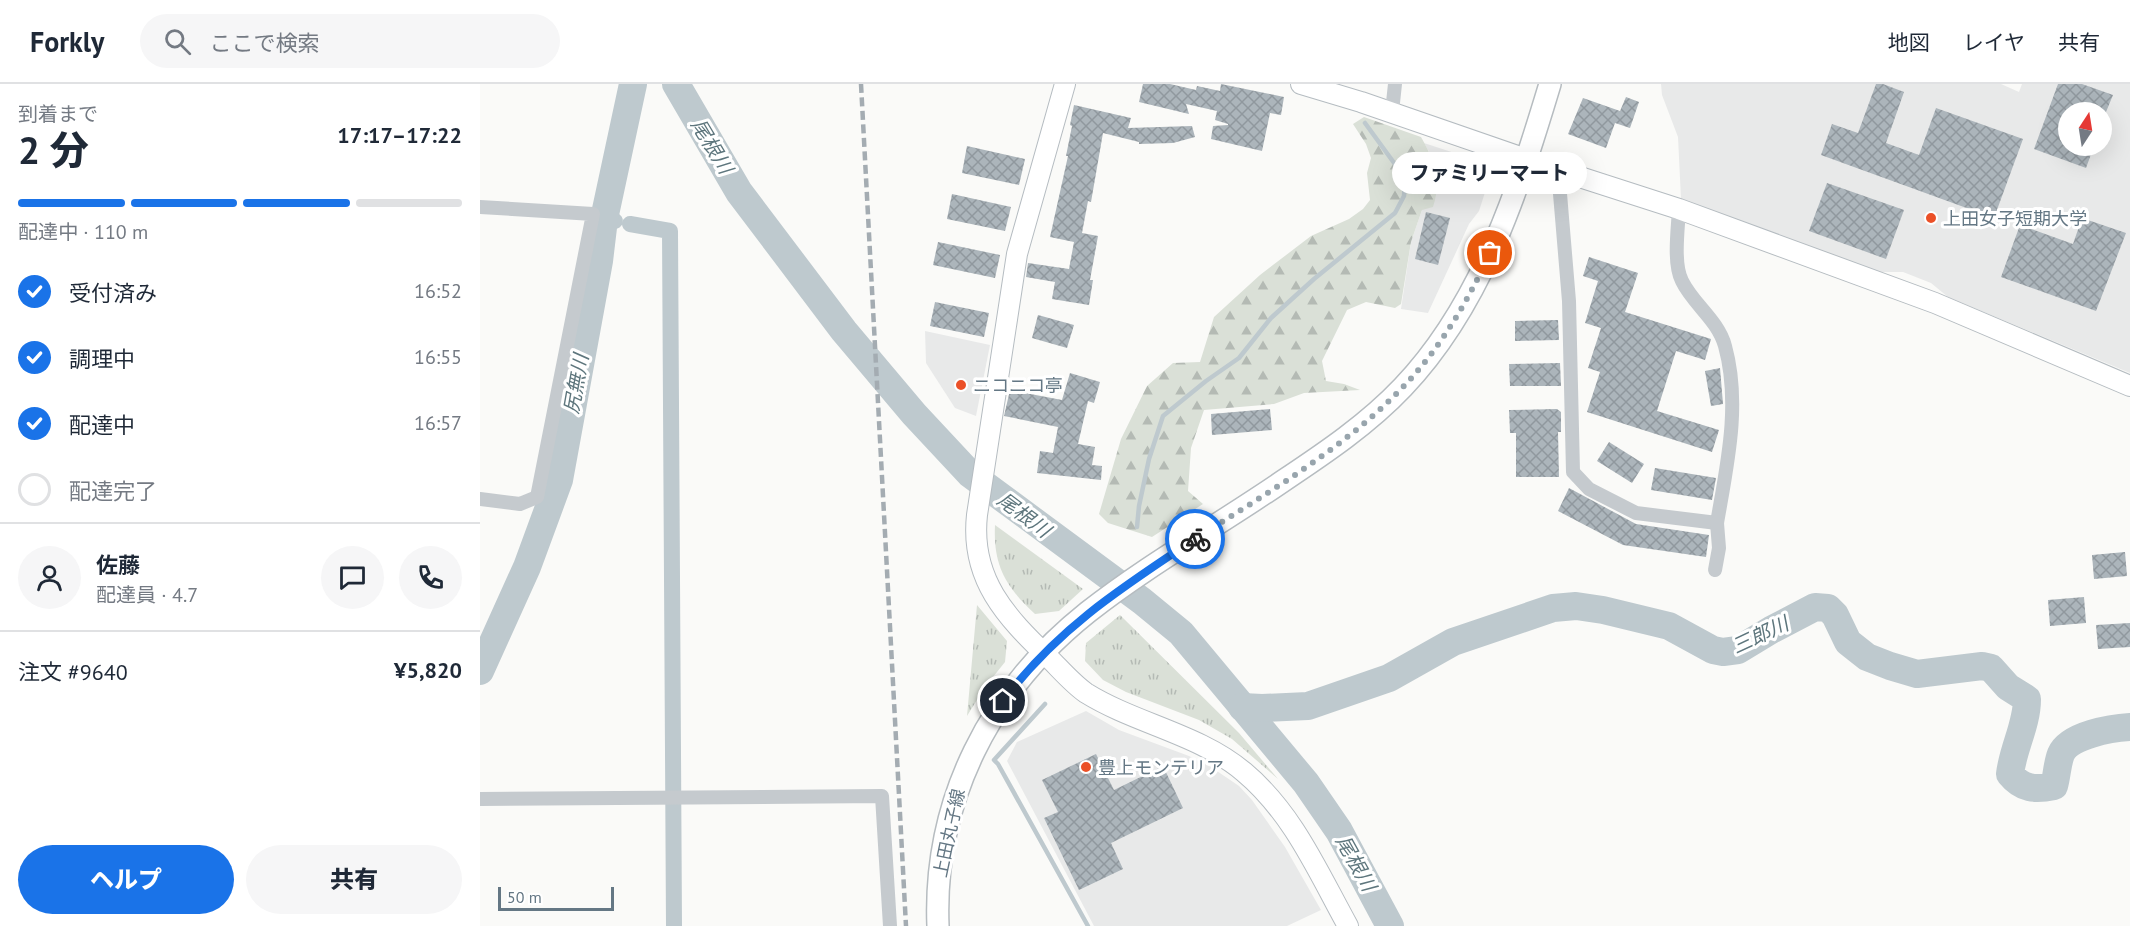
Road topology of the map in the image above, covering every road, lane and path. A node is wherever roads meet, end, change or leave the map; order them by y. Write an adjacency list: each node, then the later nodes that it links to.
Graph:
1 (1065, 84): 15 (street)
2 (1300, 84): 5 (street)
3 (1395, 84): 6 (street)
4 (1550, 84): 7 (main road, 上田丸子線)
5 (1324, 87): 6 (street)
6 (1392, 112): 7 (street)
7 (1526, 158): 8 (street); 15 (main road, 上田丸子線)
8 (1558, 170): 10 (street); 13 (street)
9 (480, 207): 12 (street)
10 (1679, 209): 11 (street); 13 (street)
11 (2130, 386)
12 (480, 500)
13 (1717, 523): 14 (street)
14 (1715, 570)
15 (1044, 653): 18 (main road, 上田丸子線); 19 (street)
16 (480, 799): 17 (street)
17 (890, 926)
18 (938, 926)
19 (1348, 926)

